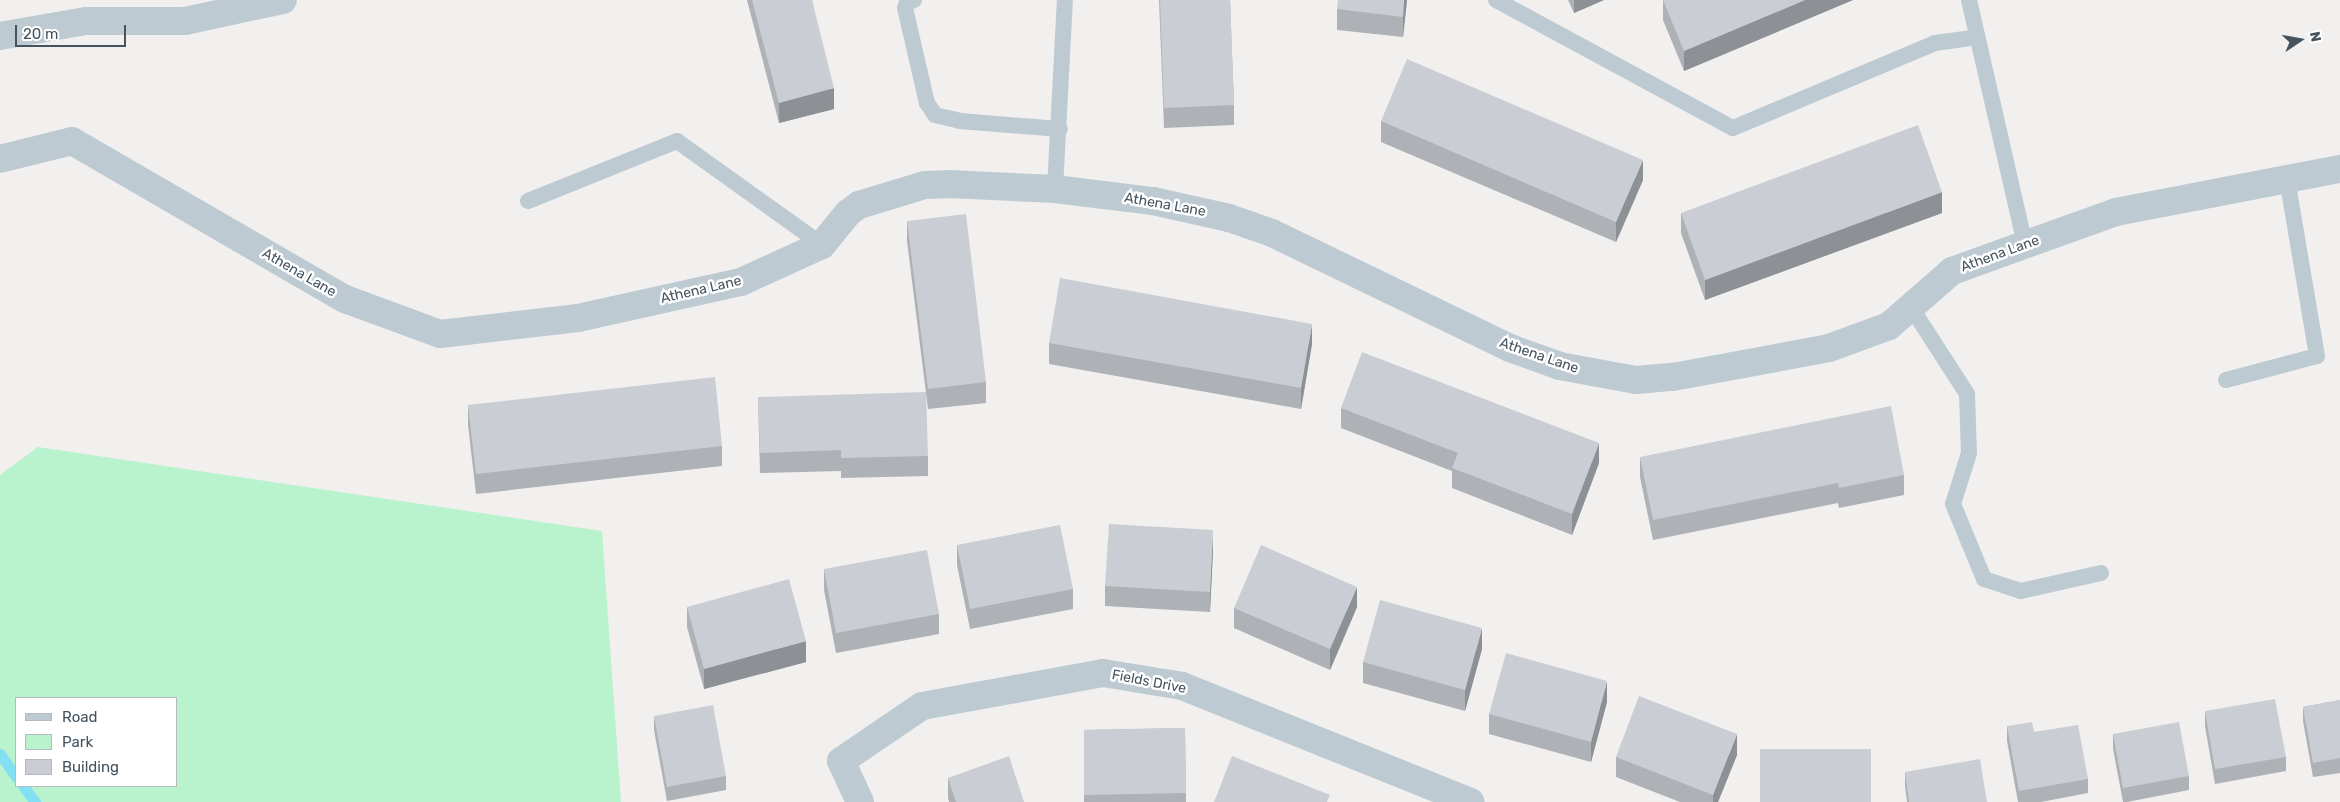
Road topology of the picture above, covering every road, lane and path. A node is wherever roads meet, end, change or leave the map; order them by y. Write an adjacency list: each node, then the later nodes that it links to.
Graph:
1 (283, 0): 6 (street)
2 (914, 0): 9 (lane)
3 (1065, 0): 9 (lane)
4 (1496, 0): 8 (lane)
5 (1969, 0): 8 (lane)
6 (84, 11): 7 (street)
7 (0, 36)
8 (1978, 37): 16 (lane)
9 (1060, 129): 13 (lane)
10 (0, 159): 15 (street, Athena Lane)
11 (2340, 169): 12 (street, Athena Lane)
12 (2287, 179): 16 (street, Athena Lane); 18 (lane)
13 (1055, 189): 15 (street, Athena Lane); 17 (street, Athena Lane)
14 (528, 201): 15 (lane)
15 (822, 245)
16 (2025, 245): 17 (street, Athena Lane)
17 (1911, 307): 19 (lane)
18 (2226, 380)
19 (2102, 573)
20 (860, 802): 21 (street, Fields Drive)
21 (1471, 802)

